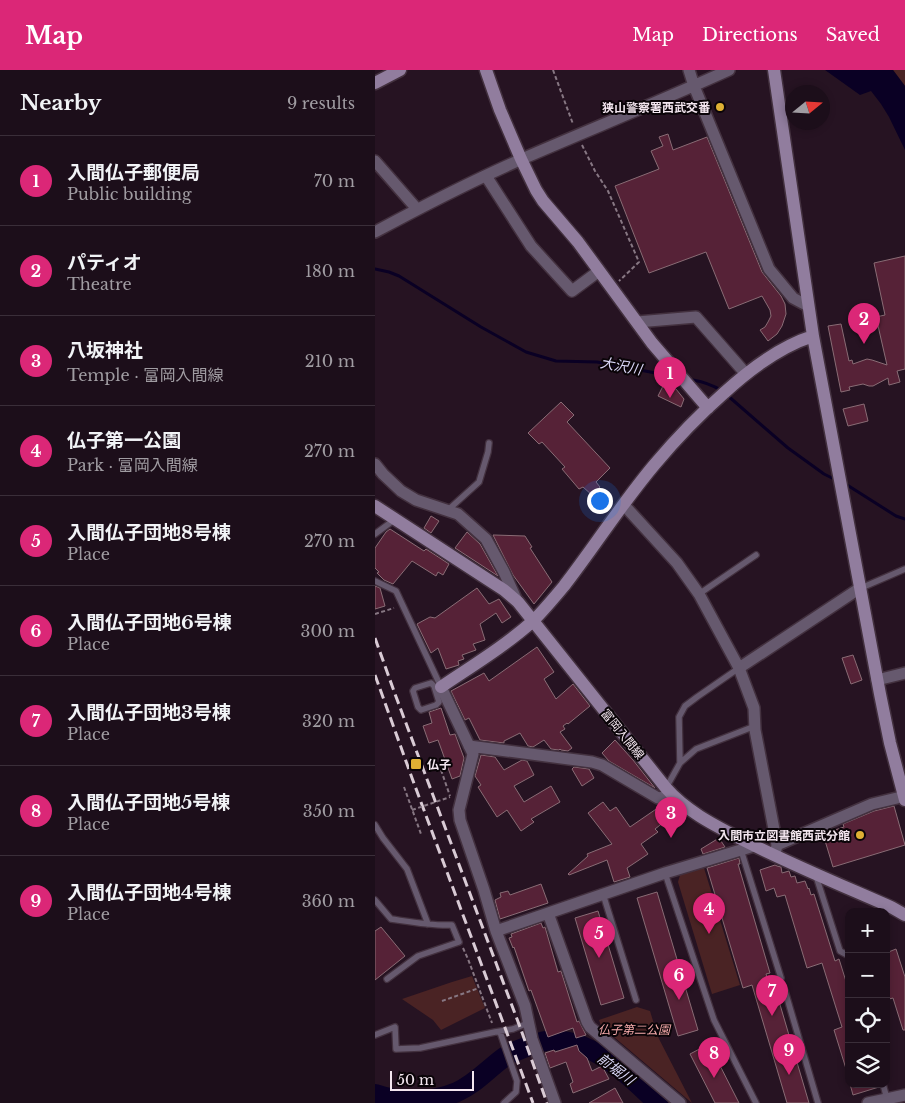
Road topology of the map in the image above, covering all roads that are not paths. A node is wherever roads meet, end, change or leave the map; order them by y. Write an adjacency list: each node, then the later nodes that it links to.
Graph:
1 (400, 70): 6 (street)
2 (486, 70): 8 (street)
3 (689, 70): 7 (street)
4 (729, 70): 7 (street)
5 (775, 70): 14 (street)
6 (375, 83)
7 (694, 86): 8 (street); 14 (street)
8 (521, 159): 10 (street); 13 (street)
9 (375, 161): 11 (street)
10 (486, 176): 11 (street); 13 (street)
11 (417, 209): 12 (street)
12 (375, 232)
13 (599, 271): 15 (street)
14 (808, 306): 16 (street)
15 (637, 322): 17 (street); 18 (street)
16 (813, 336): 17 (street); 29 (street)
17 (746, 374): 18 (street)
18 (707, 408): 21 (street)
19 (489, 443): 23 (lane)
20 (375, 464): 23 (street)
21 (624, 504): 30 (street); 32 (street)
22 (375, 506): 24 (street, 富岡入間線)
23 (448, 510): 31 (street)
24 (396, 519): 25 (lane); 31 (street, 富岡入間線)
25 (375, 534)
26 (756, 555): 30 (lane)
27 (905, 569): 29 (lane)
28 (375, 581): 36 (lane)
29 (860, 588): 33 (street); 35 (street)
30 (699, 594): 33 (street)
31 (518, 602): 32 (street, 富岡入間線)
32 (533, 621): 36 (street); 40 (street, 富岡入間線)
33 (739, 668): 37 (street); 39 (lane)
34 (905, 673): 35 (street)
35 (877, 680): 41 (street)
36 (438, 688): 36 (lane); 38 (street)
37 (755, 730): 39 (lane); 45 (street)
38 (469, 746): 40 (street); 53 (street)
39 (680, 763): 40 (lane)
40 (669, 792): 43 (street, 富岡入間線)
41 (905, 797): 45 (street)
42 (375, 825): 52 (lane)
43 (754, 846): 44 (street); 45 (street, 富岡入間線)
44 (741, 850): 46 (street); 55 (lane)
45 (776, 850): 47 (street, 富岡入間線)
46 (665, 873): 48 (street); 68 (lane)
47 (816, 874): 51 (street, 富岡入間線); 54 (lane)
48 (603, 894): 50 (street); 58 (lane)
49 (375, 900): 52 (lane)
50 (548, 913): 53 (street); 67 (street)
51 (905, 916)
52 (427, 924): 56 (lane)
53 (496, 931): 59 (street)
54 (845, 954)
55 (781, 978)
56 (387, 979)
57 (785, 991): 69 (lane)
58 (637, 1000)
59 (529, 1023): 60 (lane); 66 (street)
60 (497, 1032): 61 (lane); 65 (lane)
61 (375, 1035)
62 (884, 1088): 64 (lane)
63 (905, 1095): 64 (street)
64 (887, 1099): 70 (street)
65 (504, 1103)
66 (555, 1103)
67 (680, 1103)
68 (756, 1103)
69 (819, 1103)
70 (868, 1103)

